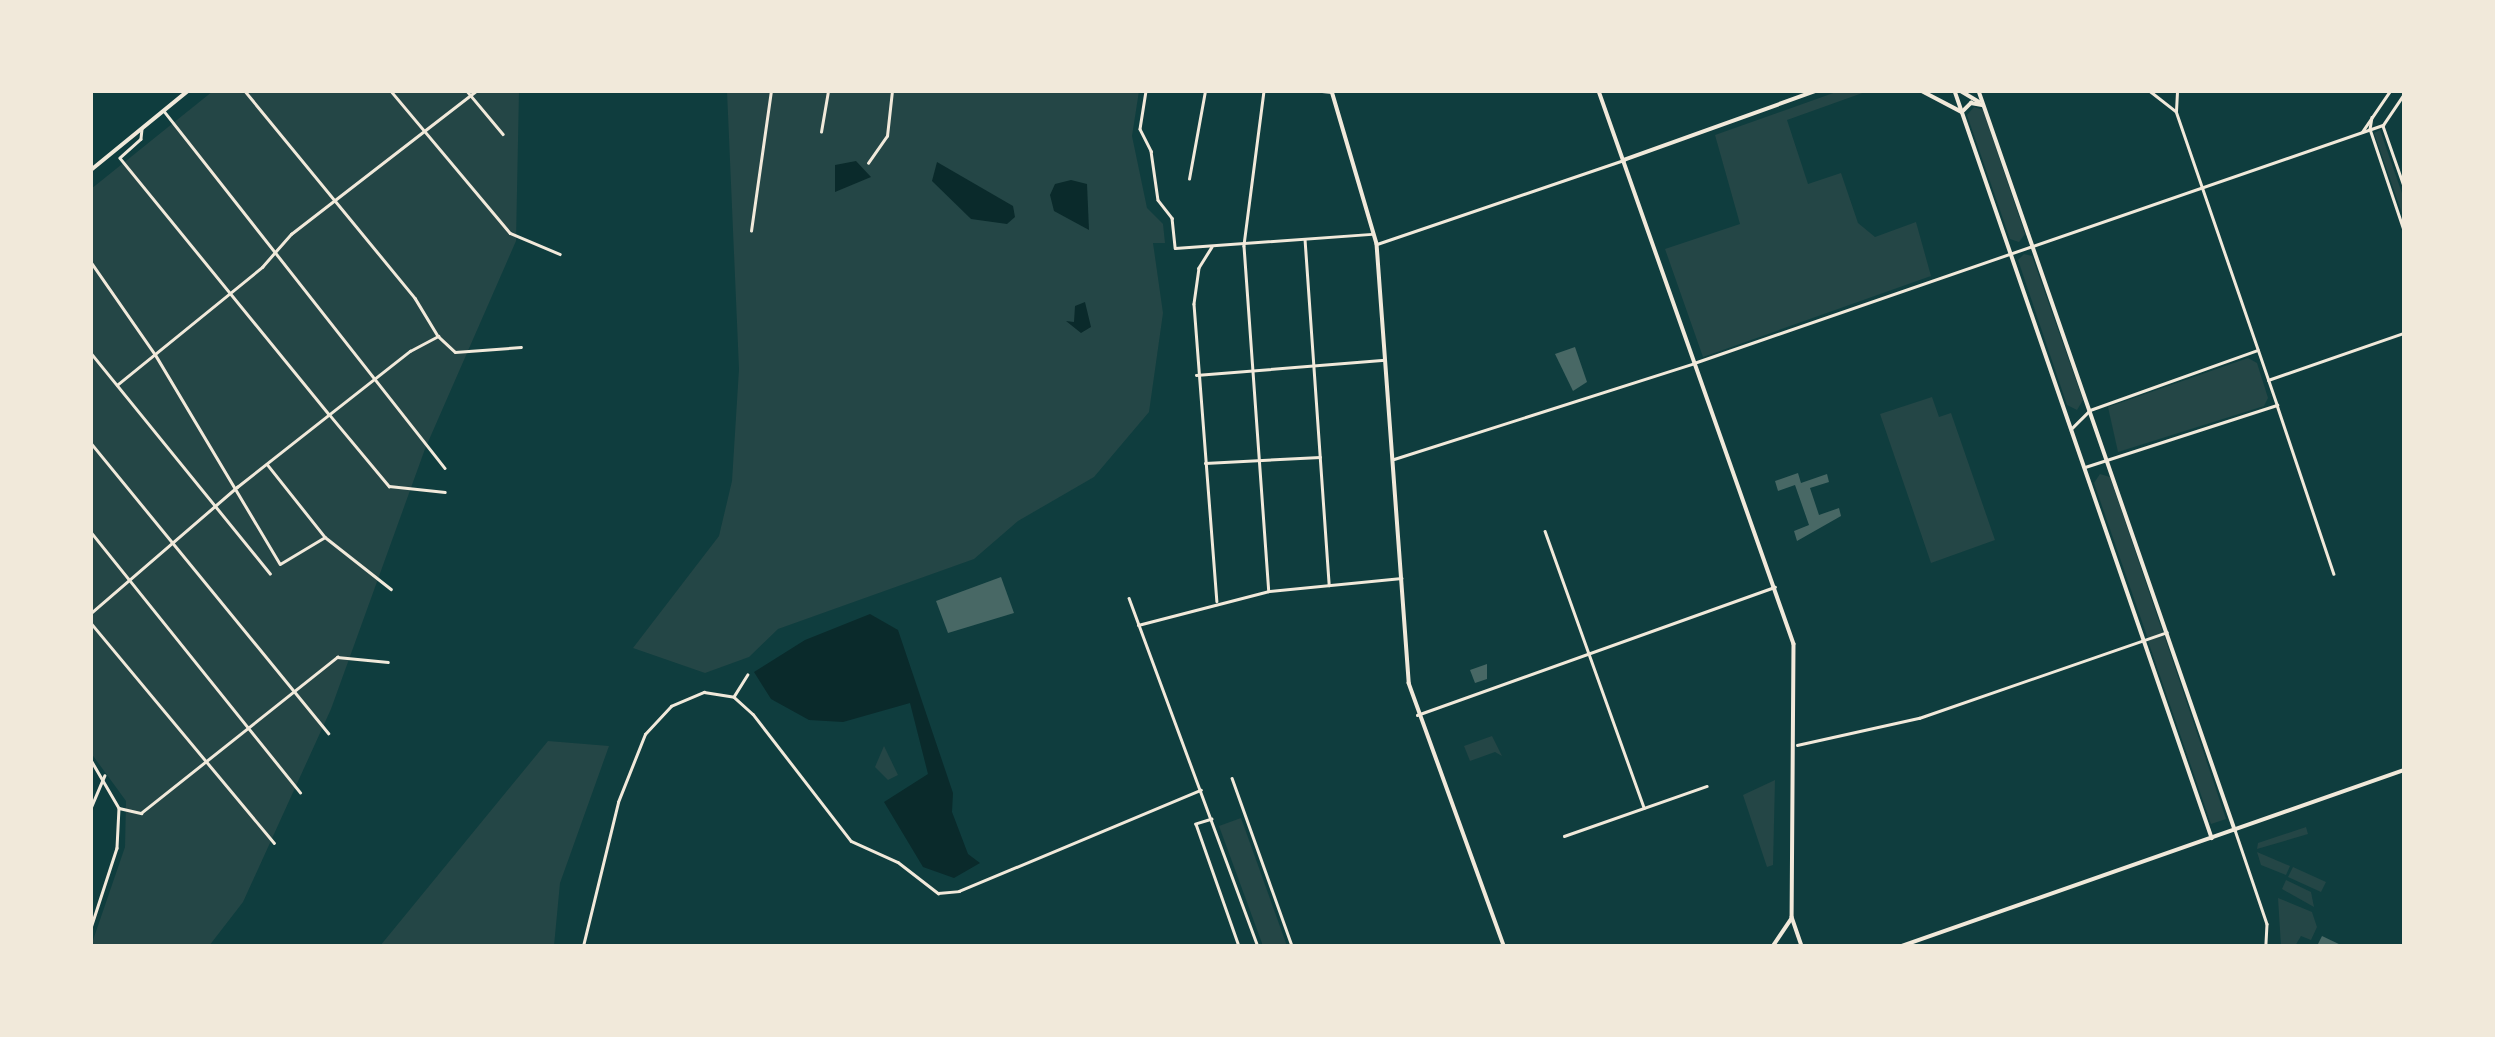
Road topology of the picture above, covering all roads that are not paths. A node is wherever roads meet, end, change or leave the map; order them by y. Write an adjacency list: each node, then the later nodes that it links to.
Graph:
1 (188, 91): 26 (main road)
2 (246, 91): 43 (street)
3 (391, 91): 33 (street)
4 (467, 91): 24 (street)
5 (476, 91): 24 (street)
6 (771, 91): 44 (street)
7 (828, 91): 34 (street)
8 (892, 91): 38 (street)
9 (1146, 91): 51 (street)
10 (1205, 91): 40 (street)
11 (1264, 91): 49 (street)
12 (1322, 91): 22 (street)
13 (1599, 91): 37 (main road)
14 (1816, 91): 37 (main road)
15 (1922, 91): 28 (main road)
16 (1955, 91): 28 (main road)
17 (1961, 91): 25 (main road)
18 (1979, 91): 25 (main road)
19 (2150, 91): 27 (street)
20 (2177, 91): 27 (street)
21 (2390, 91): 29 (street)
22 (1332, 92): 46 (main road)
23 (2404, 94): 30 (street)
24 (470, 95): 33 (street); 36 (street)
25 (1983, 106): 28 (main road); 50 (main road)
26 (164, 111): 31 (main road); 52 (street)
27 (2176, 111): 42 (street)
28 (1962, 113): 53 (main road)
29 (2372, 117): 32 (street); 35 (street)
30 (2383, 125): 32 (street); 41 (street)
31 (142, 129): 39 (main road); 56 (street)
32 (2370, 129): 35 (street); 45 (street)
33 (426, 132): 43 (street); 54 (street)
34 (821, 132)
35 (2362, 132): 42 (street)
36 (503, 134)
37 (1624, 160): 48 (street); 64 (main road)
38 (868, 163)
39 (91, 170)
40 (1189, 179)
41 (2404, 186)
42 (2202, 187): 50 (street); 60 (street)
43 (337, 203): 52 (street); 58 (street)
44 (751, 230)
45 (2404, 230)
46 (1374, 233): 47 (street); 48 (main road)
47 (1305, 239): 49 (street); 65 (street)
48 (1377, 244): 63 (main road)
49 (1244, 246): 51 (street); 66 (street)
50 (2033, 246): 53 (street); 72 (main road)
51 (1212, 247): 67 (street)
52 (275, 252): 56 (street); 68 (street)
53 (2011, 253): 64 (street); 74 (main road)
54 (560, 254)
55 (91, 262): 62 (street)
56 (230, 293): 62 (street); 73 (street)
57 (2404, 333): 69 (street)
58 (438, 336): 59 (street); 68 (street)
59 (521, 347)
60 (2258, 350): 69 (street); 72 (street)
61 (91, 353): 70 (street)
62 (155, 354): 70 (street); 84 (street)
63 (1384, 360): 65 (street); 77 (main road)
64 (1694, 363): 77 (street); 96 (main road)
65 (1312, 365): 66 (street); 76 (street)
66 (1255, 370): 67 (street); 78 (street)
67 (1196, 375): 79 (street)
68 (374, 379): 73 (street); 83 (street)
69 (2268, 380): 71 (street)
70 (117, 385): 86 (street)
71 (2277, 405): 81 (street); 92 (street)
72 (2090, 410): 74 (street); 81 (main road)
73 (329, 414): 80 (street); 85 (street)
74 (2072, 429): 82 (main road)
75 (91, 443): 90 (street)
76 (1320, 457): 78 (street); 95 (street)
77 (1392, 460): 93 (main road)
78 (1261, 461): 79 (street); 98 (street)
79 (1204, 463): 100 (street)
80 (267, 464): 84 (street); 89 (street)
81 (2109, 464): 82 (street); 104 (main road)
82 (2085, 467): 105 (main road)
83 (445, 468)
84 (237, 487): 86 (street); 89 (street)
85 (445, 492)
86 (216, 505): 90 (street); 91 (street)
87 (1545, 531): 106 (street)
88 (91, 532): 94 (street)
89 (325, 537): 97 (street)
90 (173, 543): 94 (street); 109 (street)
91 (271, 573)
92 (2334, 574)
93 (1401, 578): 95 (street); 111 (main road)
94 (130, 579): 101 (street); 112 (street)
95 (1329, 585): 98 (street)
96 (1775, 587): 106 (street); 114 (main road)
97 (391, 589)
98 (1269, 591): 100 (street)
99 (1129, 598): 103 (street)
100 (1217, 601): 103 (street)
101 (91, 613)
102 (91, 623): 116 (street)
103 (1138, 625): 121 (street)
104 (2167, 632): 105 (street); 127 (main road)
105 (2144, 641): 114 (street); 129 (main road)
106 (1589, 654): 111 (street); 125 (street)
107 (388, 662): 109 (street)
108 (747, 675): 110 (street)
109 (293, 692): 112 (street); 113 (street)
110 (734, 696): 121 (street); 133 (street)
111 (1417, 715): 137 (main road)
112 (251, 725): 116 (street); 122 (street)
113 (328, 733)
114 (1797, 745): 131 (main road)
115 (91, 760): 118 (street)
116 (205, 762): 124 (street); 130 (street)
117 (2404, 770): 127 (main road)
118 (103, 776): 123 (street); 124 (street)
119 (1232, 778): 136 (street)
120 (1707, 786): 125 (street)
121 (1201, 790): 126 (street)
122 (300, 792)
123 (91, 807)
124 (119, 808): 132 (street)
125 (1644, 808): 128 (street)
126 (1212, 818): 134 (street); 135 (street)
127 (2235, 830): 129 (main road); 143 (street)
128 (1564, 835)
129 (2212, 838): 142 (main road)
130 (274, 843)
131 (1792, 917): 138 (main road); 141 (main road)
132 (91, 928)
133 (583, 946)
134 (1240, 946)
135 (1258, 946)
136 (1292, 946)
137 (1504, 946)
138 (1773, 946)
139 (1780, 946): 140 (main road)
140 (1796, 946)
141 (1802, 946)
142 (1902, 946)
143 (2266, 946)

